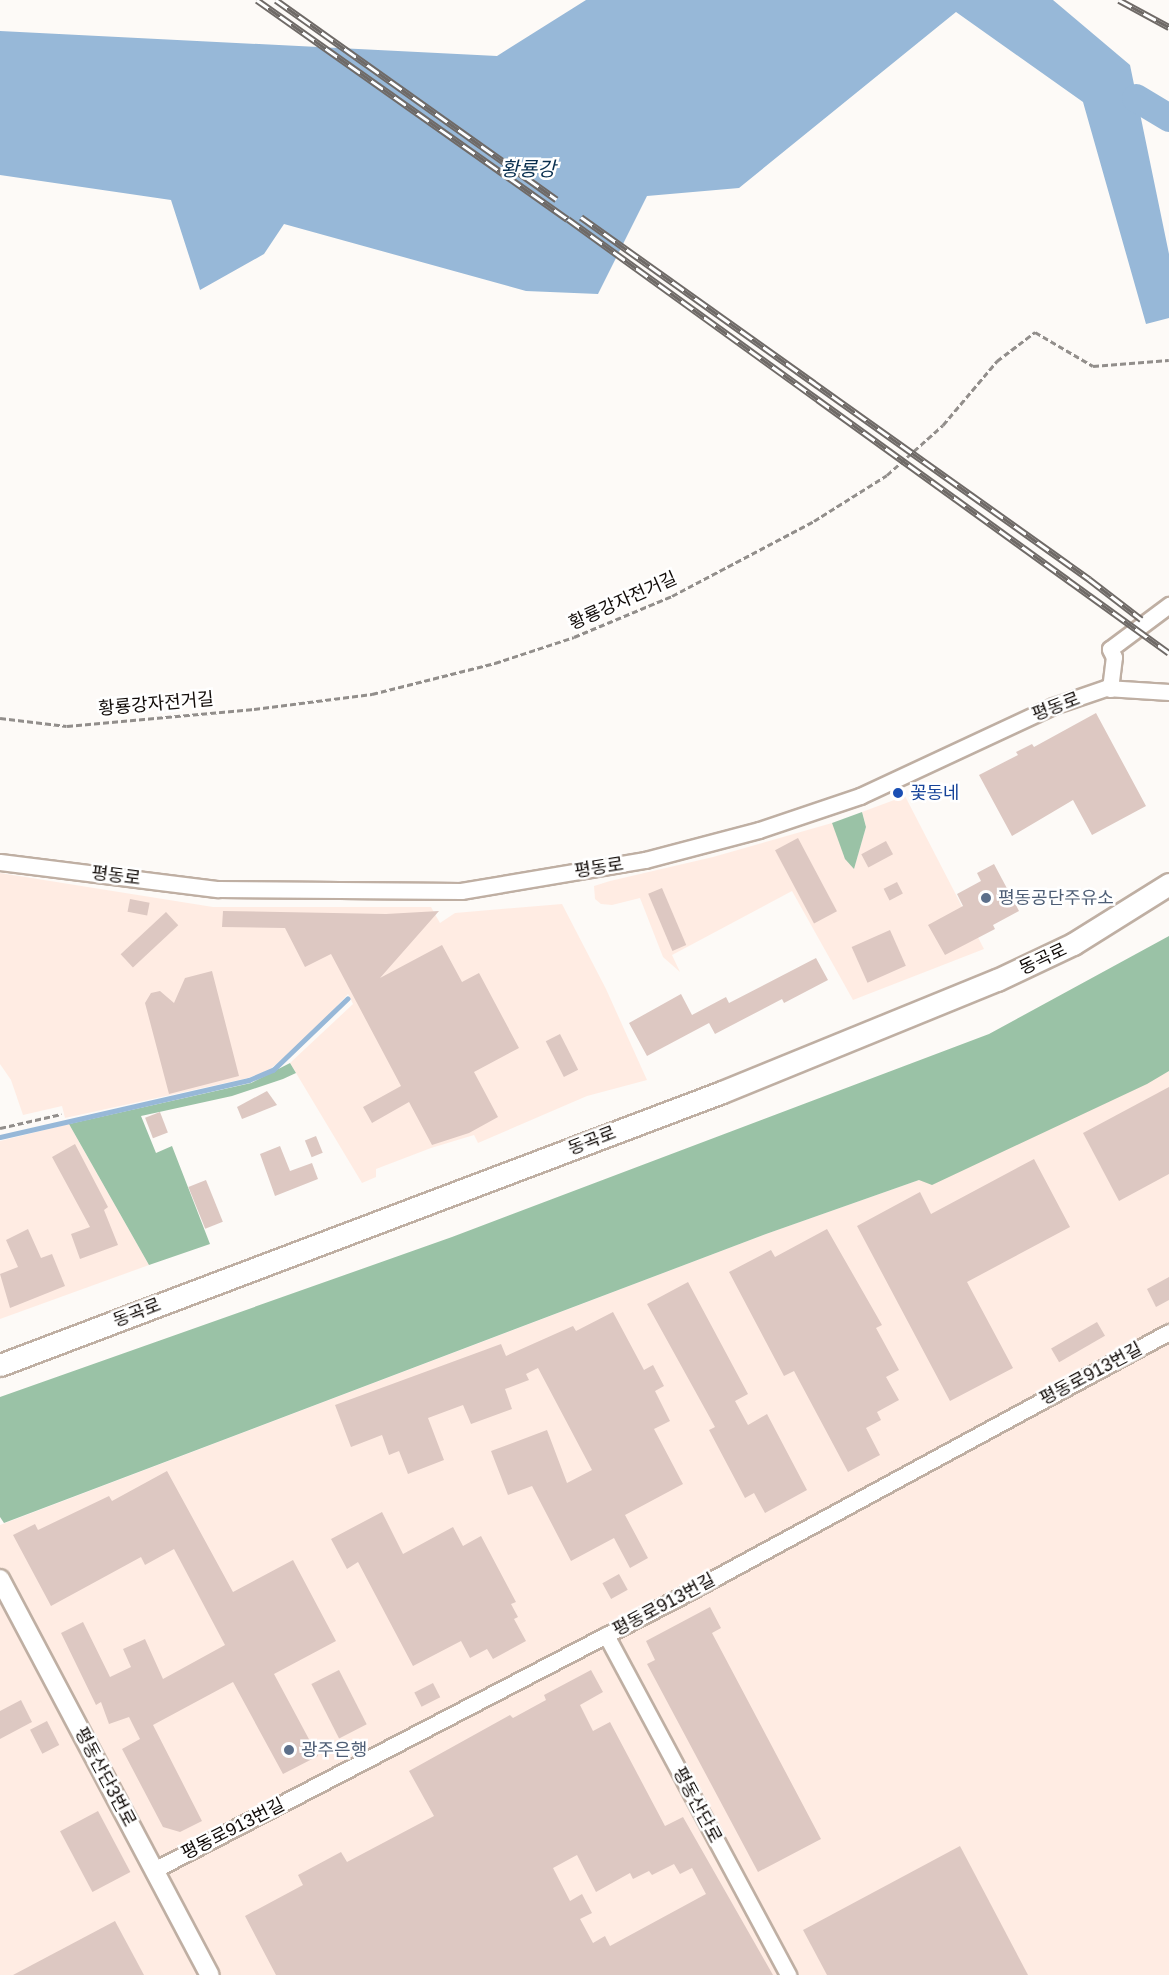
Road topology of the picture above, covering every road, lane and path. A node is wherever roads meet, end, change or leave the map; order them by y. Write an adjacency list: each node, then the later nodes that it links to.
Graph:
1 (1169, 360): 5 (path, 황룡강자전거길)
2 (1169, 605): 3 (street)
3 (1110, 689): 4 (street, 평동로); 6 (street, 평동로)
4 (1169, 692)
5 (0, 718)
6 (0, 862)
7 (1169, 884): 11 (main road, 동곡로)
8 (61, 1114): 9 (path)
9 (0, 1128)
10 (1169, 1332): 13 (street, 평동로913번길)
11 (0, 1365)
12 (0, 1579): 14 (street, 평동산단3번로)
13 (606, 1635): 14 (street, 평동로913번길); 16 (street, 평동산단로)
14 (154, 1870): 15 (street, 평동산단3번로)
15 (210, 1975)
16 (788, 1975)

